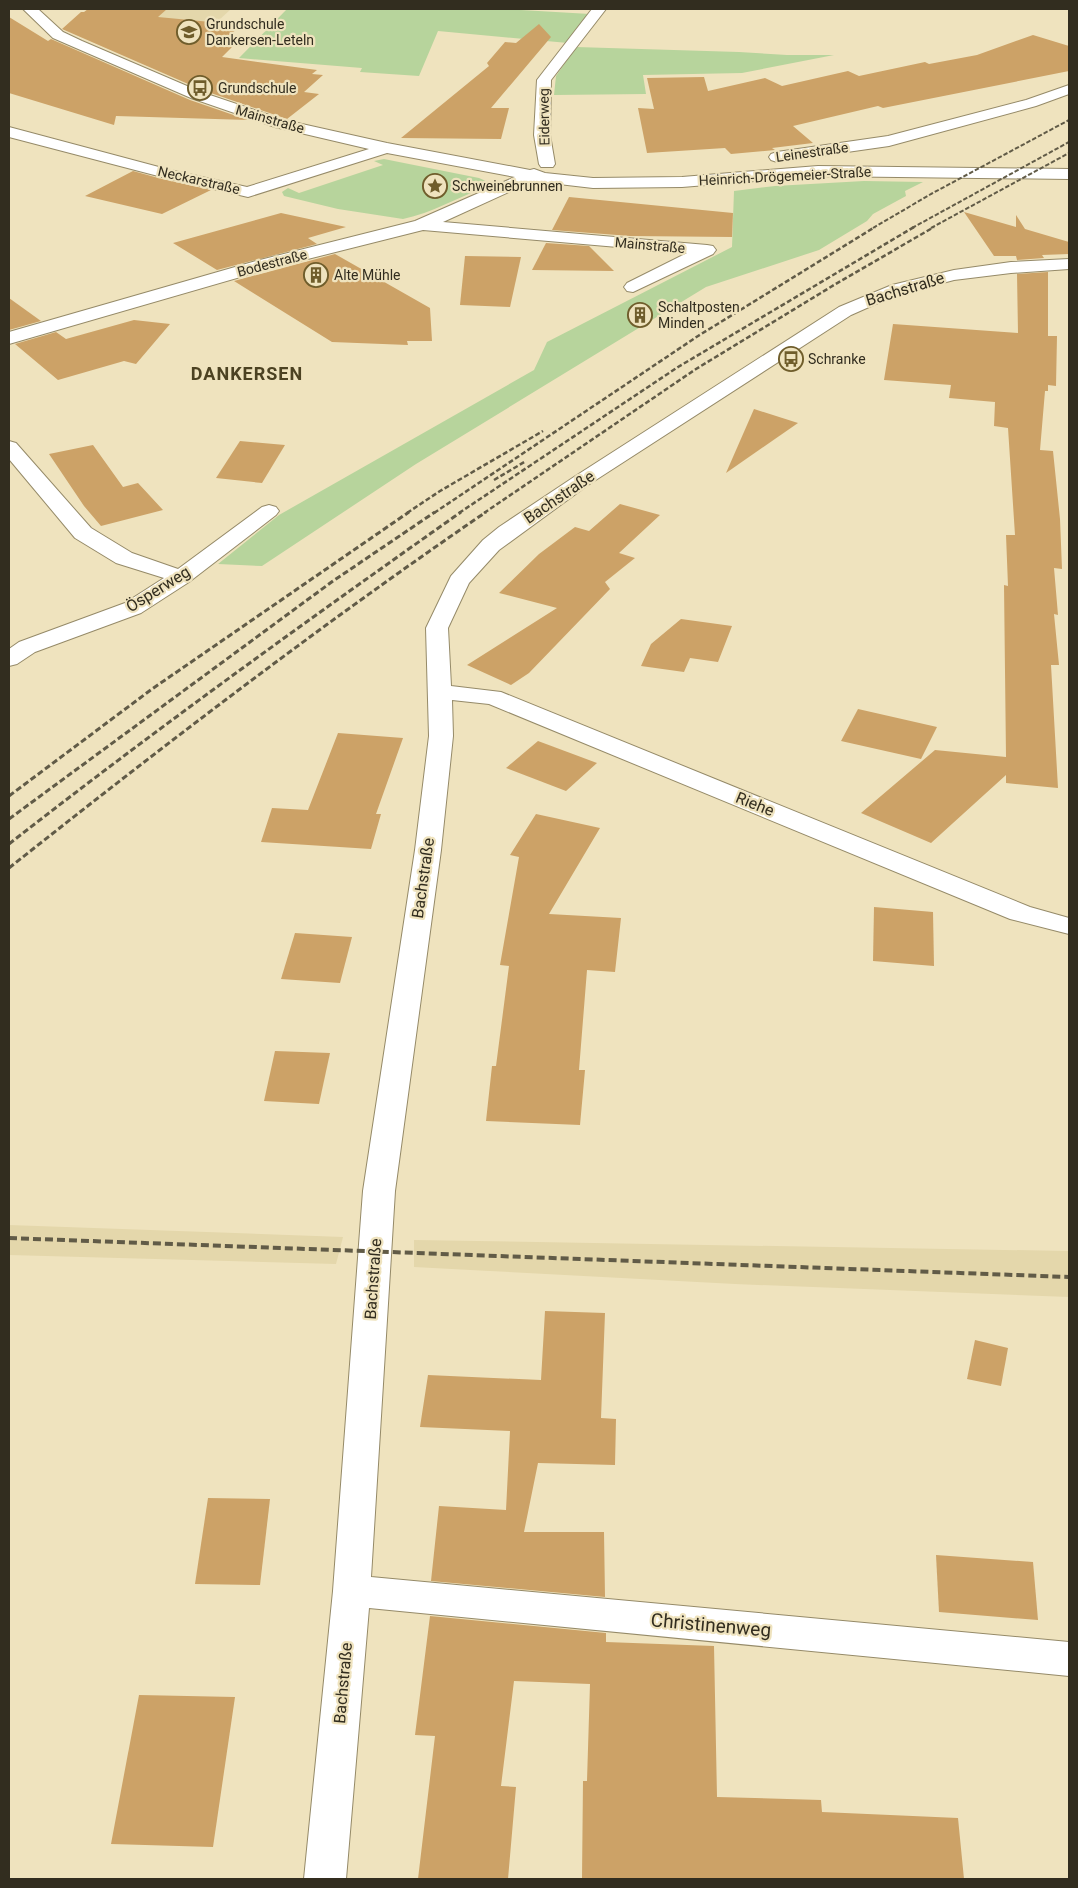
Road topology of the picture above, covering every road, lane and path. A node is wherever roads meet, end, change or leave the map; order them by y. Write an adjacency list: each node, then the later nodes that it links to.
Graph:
1 (30, 9): 7 (street, Mainstraße)
2 (599, 9): 8 (street, Eiderweg)
3 (1069, 89): 9 (street, Leinestraße)
4 (9, 132): 5 (street, Neckarstraße)
5 (36, 140): 6 (street); 7 (street, Neckarstraße)
6 (9, 148)
7 (387, 148): 12 (street, Mainstraße)
8 (547, 164): 10 (street); 12 (street, Eiderweg)
9 (710, 164)
10 (565, 165)
11 (1069, 174): 12 (street, Heinrich-Drögemeier-Straße)
12 (530, 176): 13 (street, Bodestraße)
13 (421, 225): 15 (street, Mainstraße); 16 (street, Bodestraße)
14 (1069, 264): 21 (street, Bachstraße)
15 (633, 287)
16 (9, 338)
17 (9, 449): 19 (street)
18 (269, 511): 19 (street, Ösperweg)
19 (181, 577): 20 (street, Ösperweg)
20 (9, 659)
21 (438, 692): 22 (street, Riehe); 23 (street, Bachstraße)
22 (1069, 926)
23 (352, 1591): 24 (street, Christinenweg); 25 (street, Bachstraße)
24 (1069, 1660)
25 (325, 1879)

